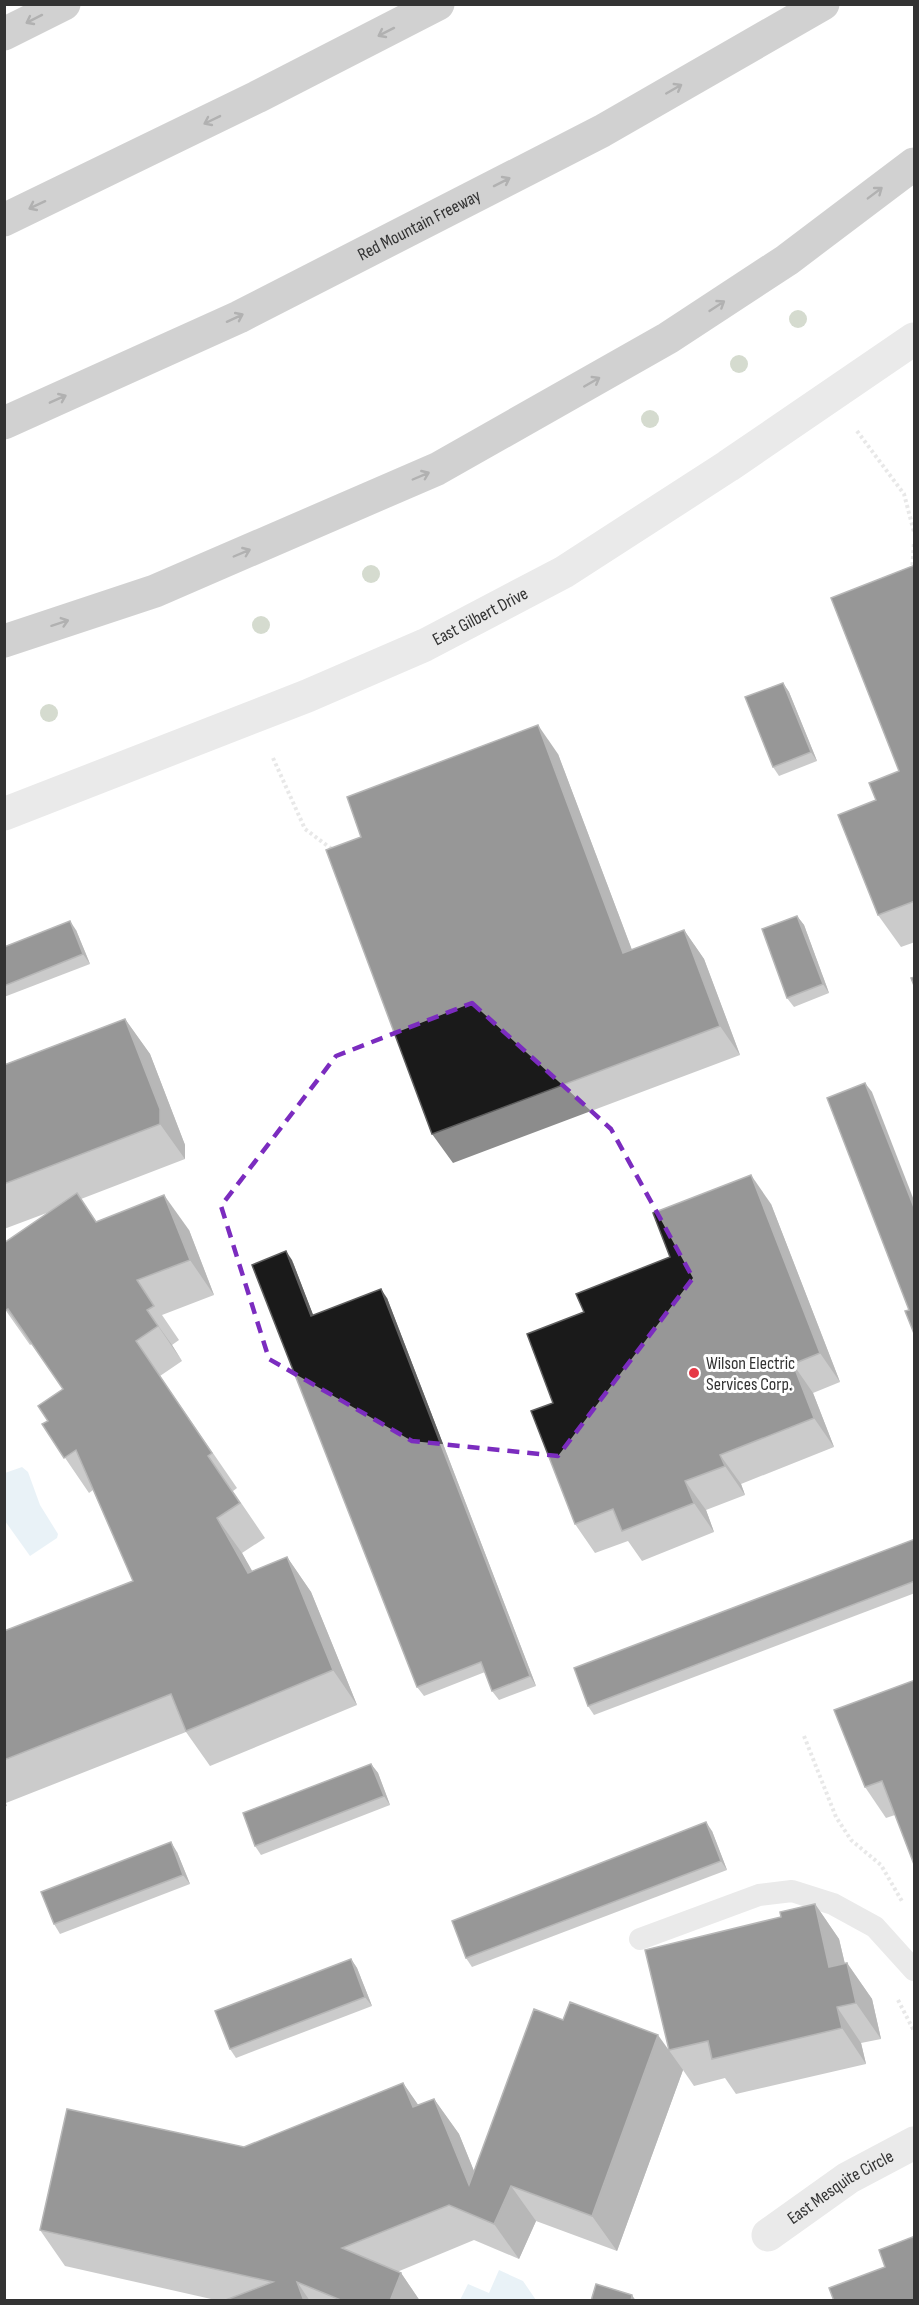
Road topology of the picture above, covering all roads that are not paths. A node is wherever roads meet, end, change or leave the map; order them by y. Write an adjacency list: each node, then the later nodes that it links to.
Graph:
1 (64, 4): 4 (highway, one-way to 4)
2 (438, 4): 6 (highway, one-way to 6)
3 (823, 4): 8 (highway, Red Mountain Freeway, one-way to 3)
4 (4, 34)
5 (915, 164): 9 (highway, one-way to 5)
6 (4, 220)
7 (915, 339): 10 (street, East Gilbert Drive)
8 (4, 423)
9 (4, 641)
10 (4, 814)
11 (640, 1939): 12 (lane)
12 (915, 1970)
13 (915, 2143): 14 (street, East Mesquite Circle)
14 (768, 2235)

